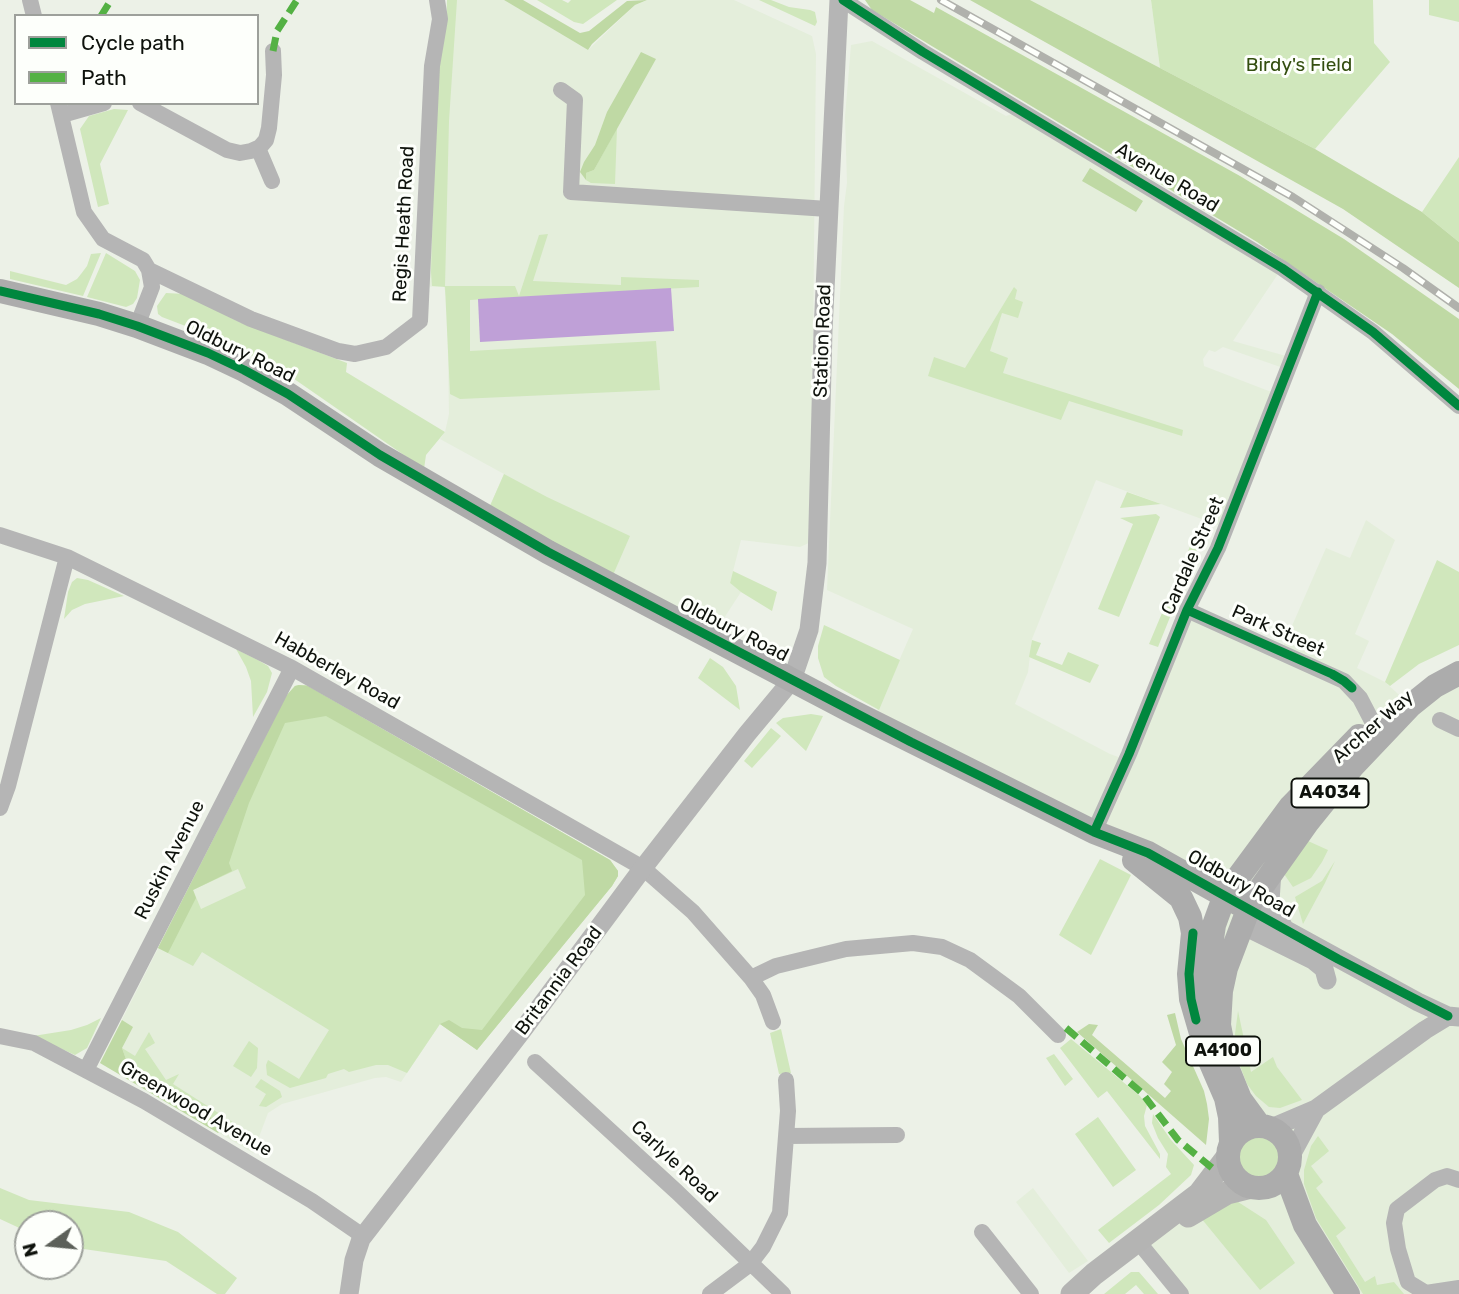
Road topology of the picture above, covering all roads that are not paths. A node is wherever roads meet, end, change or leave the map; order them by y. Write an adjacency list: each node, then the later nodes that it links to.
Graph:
1 (437, 0): 13 (street, Regis Heath Road)
2 (841, 0): 12 (street, Station Road); 15 (street, Avenue Road)
3 (273, 51): 5 (street)
4 (259, 73): 5 (street)
5 (273, 79): 10 (street)
6 (561, 90): 12 (street)
7 (89, 105): 9 (street, Regis Heath Road)
8 (144, 105): 10 (street)
9 (60, 109): 13 (street, Regis Heath Road)
10 (258, 148): 11 (street)
11 (272, 181)
12 (828, 209): 24 (street, Station Road)
13 (149, 270): 16 (street)
14 (0, 291): 16 (main road, Oldbury Road)
15 (1318, 292): 17 (street, Avenue Road); 20 (street, Cardale Street)
16 (137, 326): 24 (main road, Oldbury Road)
17 (1459, 406)
18 (0, 535): 19 (street, Habberley Road)
19 (67, 556): 22 (street, Habberley Road); 28 (street)
20 (1187, 610): 26 (street, Park Street); 30 (street, Cardale Street)
21 (1459, 664): 26 (main road, Archer Way / A4034)
22 (292, 668): 32 (street, Habberley Road); 45 (street, Ruskin Avenue)
23 (1459, 673): 26 (main road, Archer Way / A4034)
24 (792, 680): 30 (main road, Oldbury Road); 32 (street, Britannia Road)
25 (1440, 720): 27 (street)
26 (1384, 722): 31 (main road, Archer Way / A4034); 33 (main road, Archer Way / A4034)
27 (1459, 729)
28 (4, 785): 29 (street)
29 (0, 808)
30 (1094, 832): 34 (main road, A4100)
31 (1245, 867): 34 (main road, Oldbury Road); 35 (main road, A4100)
32 (643, 868): 39 (street, Habberley Road); 57 (street, Britannia Road)
33 (1272, 872): 36 (street); 37 (main road, Archer Way / A4034)
34 (1178, 881): 35 (main road, Oldbury Road); 46 (main road, A4100)
35 (1219, 900): 37 (main road, Oldbury Road); 46 (main road, A4100)
36 (1285, 929): 37 (street, Oldbury Road); 38 (street, Oldbury Road)
37 (1238, 937): 38 (street, Oldbury Road); 49 (main road, A4100)
38 (1338, 959): 40 (street, Oldbury Road)
39 (751, 978): 41 (street, Habberley Road); 42 (street)
40 (1454, 1017): 48 (street)
41 (774, 1022)
42 (1058, 1035)
43 (0, 1036): 45 (street, Greenwood Avenue)
44 (535, 1062): 60 (street, Carlyle Road)
45 (86, 1070): 57 (street, Greenwood Avenue)
46 (1218, 1078): 52 (main road, A4100)
47 (786, 1080): 51 (street)
48 (1316, 1109): 49 (street); 53 (street)
49 (1264, 1127): 52 (main road); 53 (main road)
50 (897, 1135): 51 (street)
51 (787, 1136): 60 (street)
52 (1230, 1149): 55 (main road); 59 (main road)
53 (1288, 1166): 55 (main road); 70 (main road)
54 (1459, 1180): 61 (street)
55 (1257, 1188): 58 (main road); 69 (main road)
56 (982, 1232): 65 (street)
57 (363, 1236): 62 (street, Britannia Road)
58 (1144, 1250): 59 (main road); 67 (main road); 68 (street)
59 (1114, 1260): 66 (main road)
60 (750, 1264): 63 (street); 64 (street, Carlyle Road)
61 (1459, 1289)
62 (349, 1294)
63 (710, 1294)
64 (783, 1294)
65 (1031, 1294)
66 (1072, 1294)
67 (1090, 1294)
68 (1181, 1294)
69 (1335, 1294)
70 (1348, 1294)

